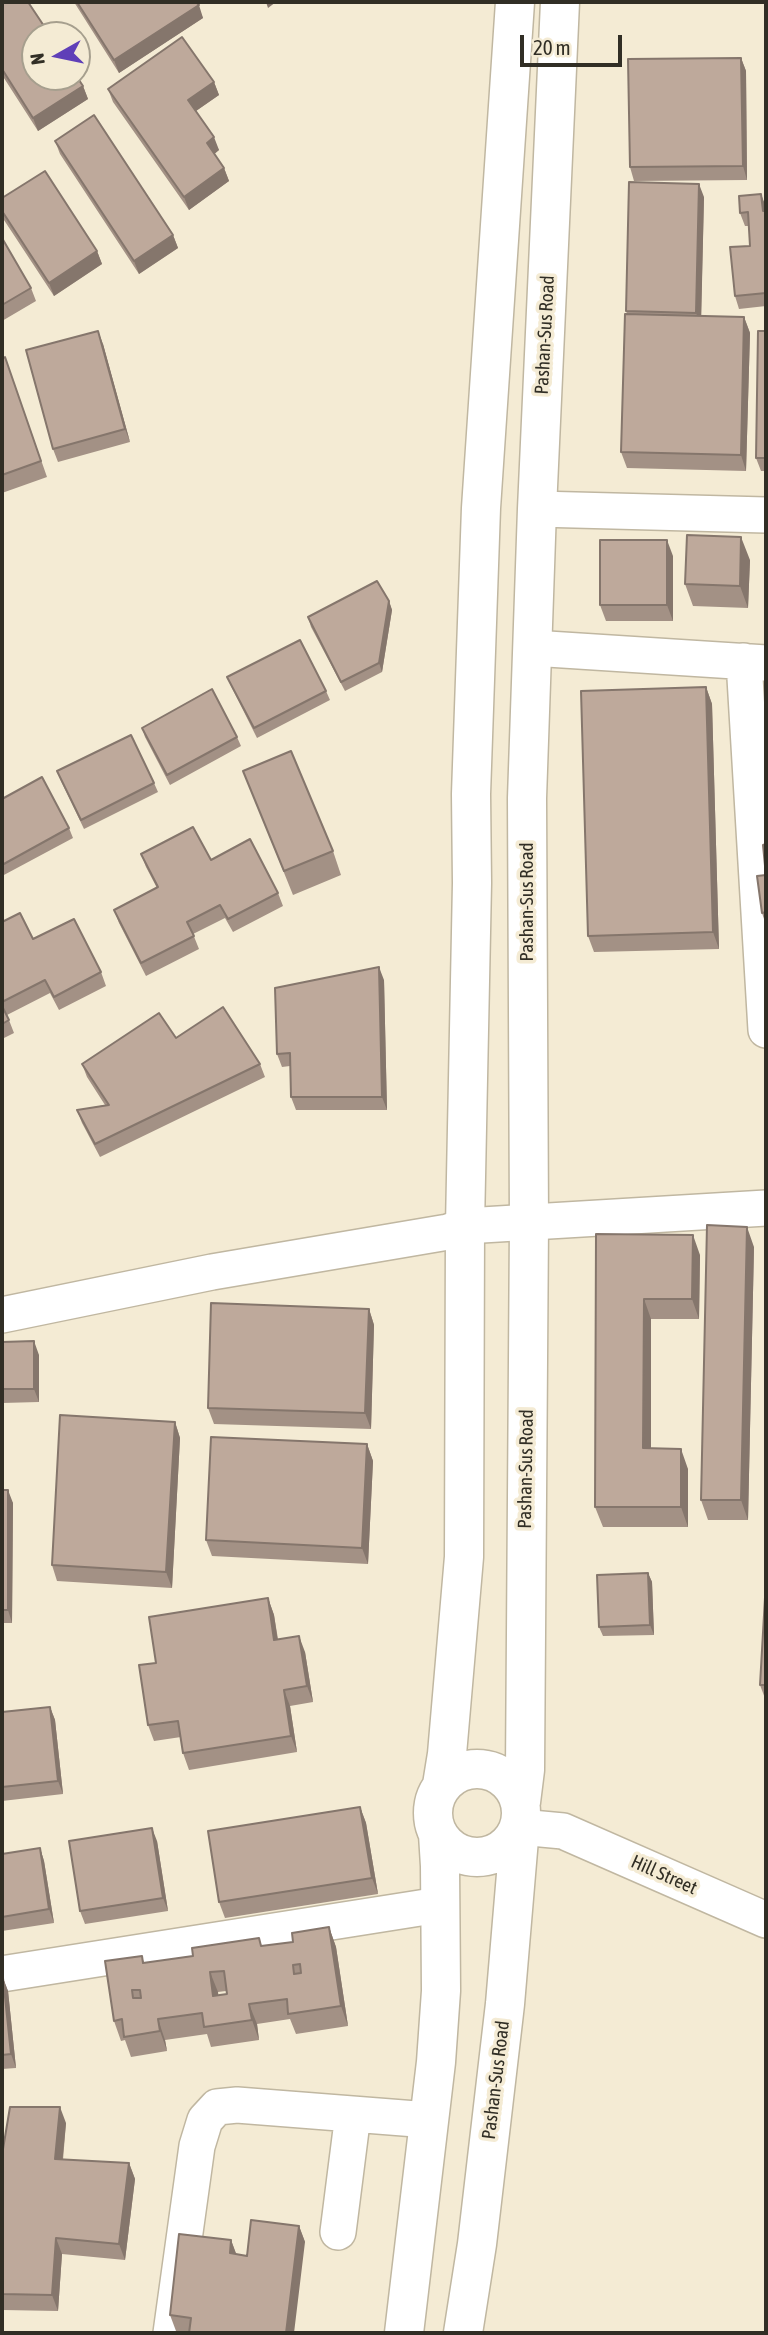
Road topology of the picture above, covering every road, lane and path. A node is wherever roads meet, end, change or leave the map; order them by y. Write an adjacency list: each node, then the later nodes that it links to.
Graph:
1 (515, 2): 10 (main road)
2 (560, 2): 3 (main road, Pashan-Sus Road)
3 (537, 509): 4 (street); 5 (main road, Pashan-Sus Road)
4 (766, 515)
5 (532, 648): 6 (street); 9 (main road, Pashan-Sus Road)
6 (755, 662): 7 (street)
7 (766, 1030)
8 (766, 1209): 9 (street)
9 (529, 1223): 10 (street); 13 (main road, Pashan-Sus Road)
10 (465, 1226): 11 (street); 12 (main road)
11 (2, 1315)
12 (442, 1785): 13 (main road); 14 (main road)
13 (520, 1814): 14 (main road); 16 (street, Hill Street); 23 (main road, Pashan-Sus Road)
14 (438, 1834): 15 (main road)
15 (439, 1905): 17 (street); 19 (main road)
16 (766, 1920)
17 (2, 1974)
18 (353, 2114): 19 (street); 20 (street); 21 (street)
19 (429, 2120): 22 (main road)
20 (338, 2232)
21 (171, 2333)
22 (404, 2333)
23 (463, 2333)

